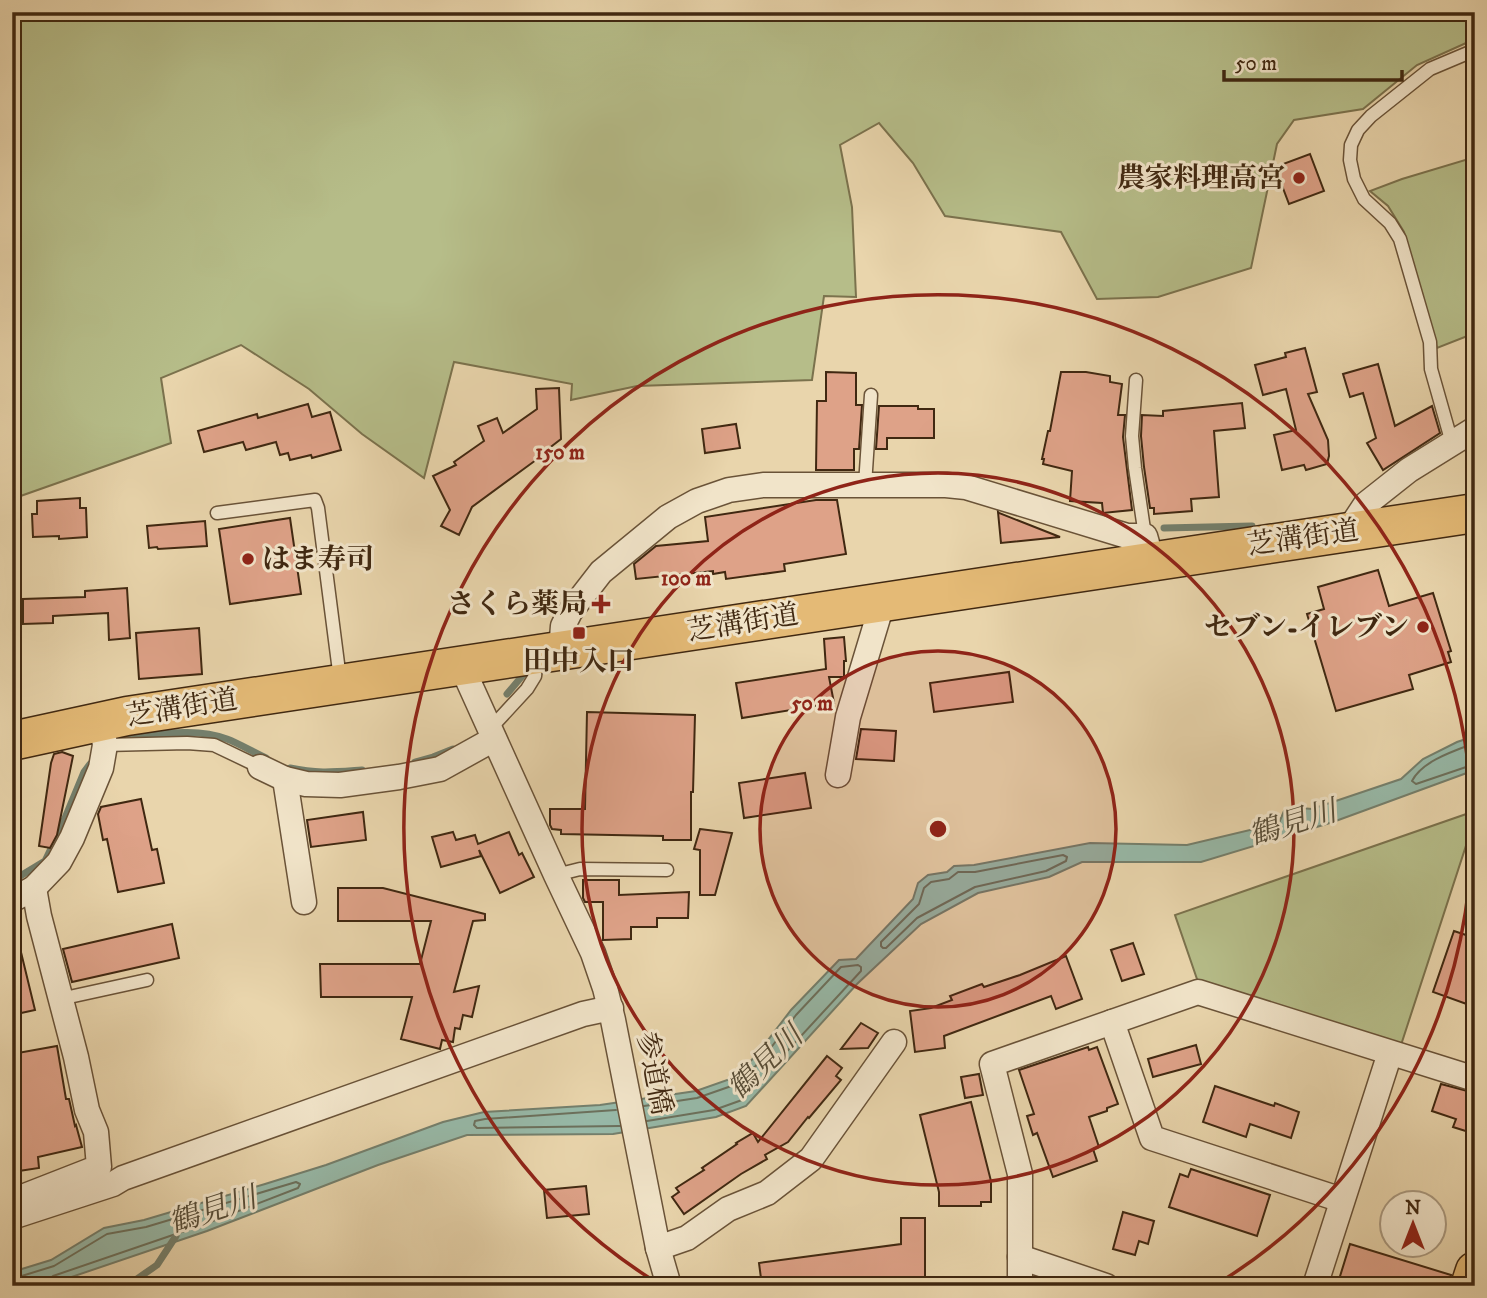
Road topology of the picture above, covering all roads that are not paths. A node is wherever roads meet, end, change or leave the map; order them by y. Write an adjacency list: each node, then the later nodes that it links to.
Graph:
1 (1475, 50): 5 (lane)
2 (1136, 380): 10 (lane)
3 (871, 395): 6 (lane)
4 (1475, 429): 5 (street)
5 (1452, 443): 9 (street)
6 (866, 485): 10 (street); 12 (street)
7 (216, 513): 14 (lane)
8 (1475, 513): 9 (main road, 芝溝街道)
9 (1348, 531): 10 (main road, 芝溝街道)
10 (1148, 548): 11 (main road, 芝溝街道)
11 (883, 601): 12 (main road, 芝溝街道); 19 (street)
12 (549, 652): 13 (main road, 芝溝街道); 16 (lane)
13 (461, 665): 14 (main road, 芝溝街道); 16 (street, 参道橋)
14 (340, 683): 15 (main road, 芝溝街道)
15 (103, 733): 17 (main road, 芝溝街道); 18 (lane); 23 (street)
16 (492, 734): 20 (street); 22 (street, 参道橋)
17 (12, 741)
18 (260, 767): 20 (street)
19 (838, 775)
20 (285, 779): 24 (street)
21 (667, 870): 22 (lane)
22 (556, 875): 27 (street, 参道橋)
23 (23, 894): 26 (street)
24 (304, 902)
25 (147, 981): 26 (lane)
26 (60, 999): 33 (street)
27 (612, 1014): 34 (street); 35 (street, 参道橋)
28 (1112, 1022): 30 (street); 32 (street); 36 (street)
29 (894, 1042): 35 (street)
30 (1390, 1053): 31 (street); 32 (street)
31 (1475, 1079)
32 (1342, 1200): 41 (street)
33 (12, 1201)
34 (12, 1217)
35 (658, 1248): 38 (street, 参道橋)
36 (1020, 1257): 39 (street); 40 (street)
37 (1475, 1270): 42 (main road)
38 (669, 1286)
39 (1020, 1286)
40 (1106, 1286)
41 (1315, 1286)
42 (1470, 1286)

